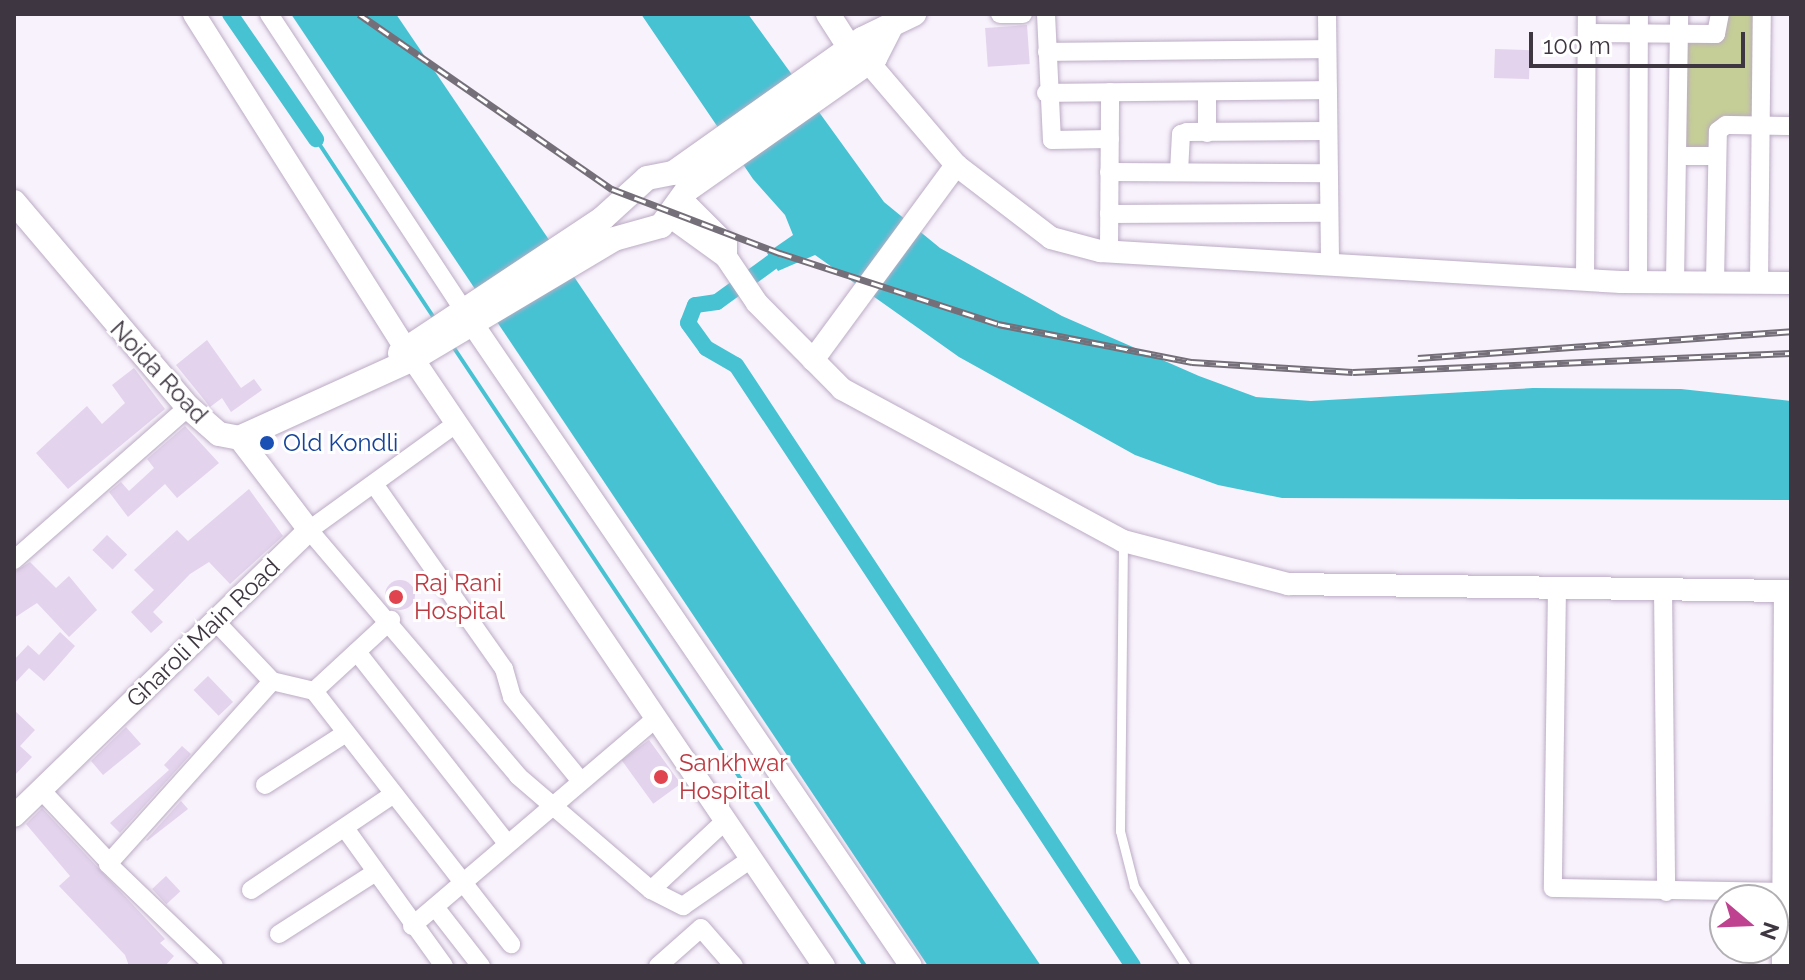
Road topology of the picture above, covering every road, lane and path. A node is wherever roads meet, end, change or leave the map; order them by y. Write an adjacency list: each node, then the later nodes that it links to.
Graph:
1 (194, 14): 49 (street)
2 (269, 14): 48 (street)
3 (828, 14): 17 (main road)
4 (845, 14): 17 (main road)
5 (914, 14): 17 (main road)
6 (1000, 14): 7 (street)
7 (1023, 14)
8 (1046, 14): 16 (street)
9 (1327, 14): 15 (street)
10 (1720, 14): 14 (street)
11 (1762, 14): 22 (street)
12 (1587, 23): 13 (street); 42 (street)
13 (1639, 23): 14 (street); 43 (street)
14 (1679, 23): 27 (street)
15 (1327, 49): 16 (street); 18 (street)
16 (1047, 52): 21 (street)
17 (858, 59): 29 (street); 33 (main road)
18 (1328, 90): 20 (street); 24 (street)
19 (1110, 92): 20 (street); 21 (street); 26 (street)
20 (1207, 92): 25 (street)
21 (1046, 93): 26 (street)
22 (1760, 126): 23 (street); 28 (street); 46 (street)
23 (1791, 126)
24 (1326, 131): 25 (street); 32 (street)
25 (1207, 133): 31 (street)
26 (1110, 139): 30 (street)
27 (1677, 156): 28 (street); 44 (street)
28 (1717, 156): 45 (street)
29 (956, 165): 39 (street); 50 (street)
30 (1109, 172): 31 (street); 37 (street)
31 (1179, 172): 32 (street)
32 (1328, 173): 36 (street)
33 (678, 195): 35 (main road); 38 (main road); 50 (street)
34 (14, 202): 51 (main road, Noida Road)
35 (619, 203): 38 (main road); 40 (main road)
36 (1328, 213): 37 (street); 41 (street)
37 (1109, 214): 39 (street)
38 (630, 235): 40 (main road)
39 (1109, 251): 41 (street)
40 (566, 254): 48 (main road)
41 (1330, 261): 42 (street)
42 (1585, 279): 43 (street)
43 (1638, 281): 44 (street)
44 (1675, 282): 45 (street)
45 (1715, 282): 46 (street)
46 (1759, 282): 47 (street)
47 (1791, 283)
48 (465, 320): 49 (main road); 99 (street)
49 (417, 349): 52 (street); 53 (main road)
50 (813, 360): 56 (street)
51 (188, 407): 53 (main road, Noida Road); 57 (street)
52 (457, 423): 54 (street); 66 (street)
53 (239, 438): 55 (street)
54 (374, 484): 55 (street); 68 (street)
55 (309, 530): 61 (street); 62 (street, Gharoli Main Road)
56 (1123, 541): 58 (street); 100 (lane)
57 (14, 560)
58 (1557, 587): 59 (street); 84 (street)
59 (1663, 589): 60 (street); 84 (street)
60 (1787, 590): 81 (street)
61 (391, 620): 63 (street); 72 (street)
62 (215, 621): 64 (street); 70 (street, Gharoli Main Road)
63 (357, 652): 65 (street); 76 (street)
64 (272, 681): 65 (street); 78 (street)
65 (314, 691): 67 (street)
66 (656, 718): 68 (street); 74 (street)
67 (346, 733): 69 (street); 71 (street)
68 (580, 780): 72 (street)
69 (265, 785)
70 (41, 790): 73 (street, Gharoli Main Road); 78 (street)
71 (394, 794): 75 (street); 80 (street)
72 (549, 806): 76 (street); 83 (street)
73 (14, 816)
74 (725, 821): 77 (street); 83 (street)
75 (347, 831): 79 (street); 82 (street)
76 (507, 843): 80 (street)
77 (751, 859): 86 (street); 98 (street)
78 (108, 861): 94 (street)
79 (376, 872): 88 (street); 90 (street)
80 (464, 884): 87 (street); 92 (street)
81 (1786, 884)
82 (251, 890)
83 (651, 890): 86 (street)
84 (1666, 892): 85 (street)
85 (1709, 892)
86 (683, 906): 89 (street)
87 (435, 907): 88 (street); 91 (street)
88 (412, 926): 93 (street)
89 (701, 928): 96 (street); 97 (street)
90 (279, 934)
91 (465, 943): 93 (street); 95 (street)
92 (511, 944)
93 (442, 965)
94 (214, 966)
95 (481, 966)
96 (658, 966)
97 (734, 966)
98 (824, 966)
99 (911, 966)
100 (1186, 966)

